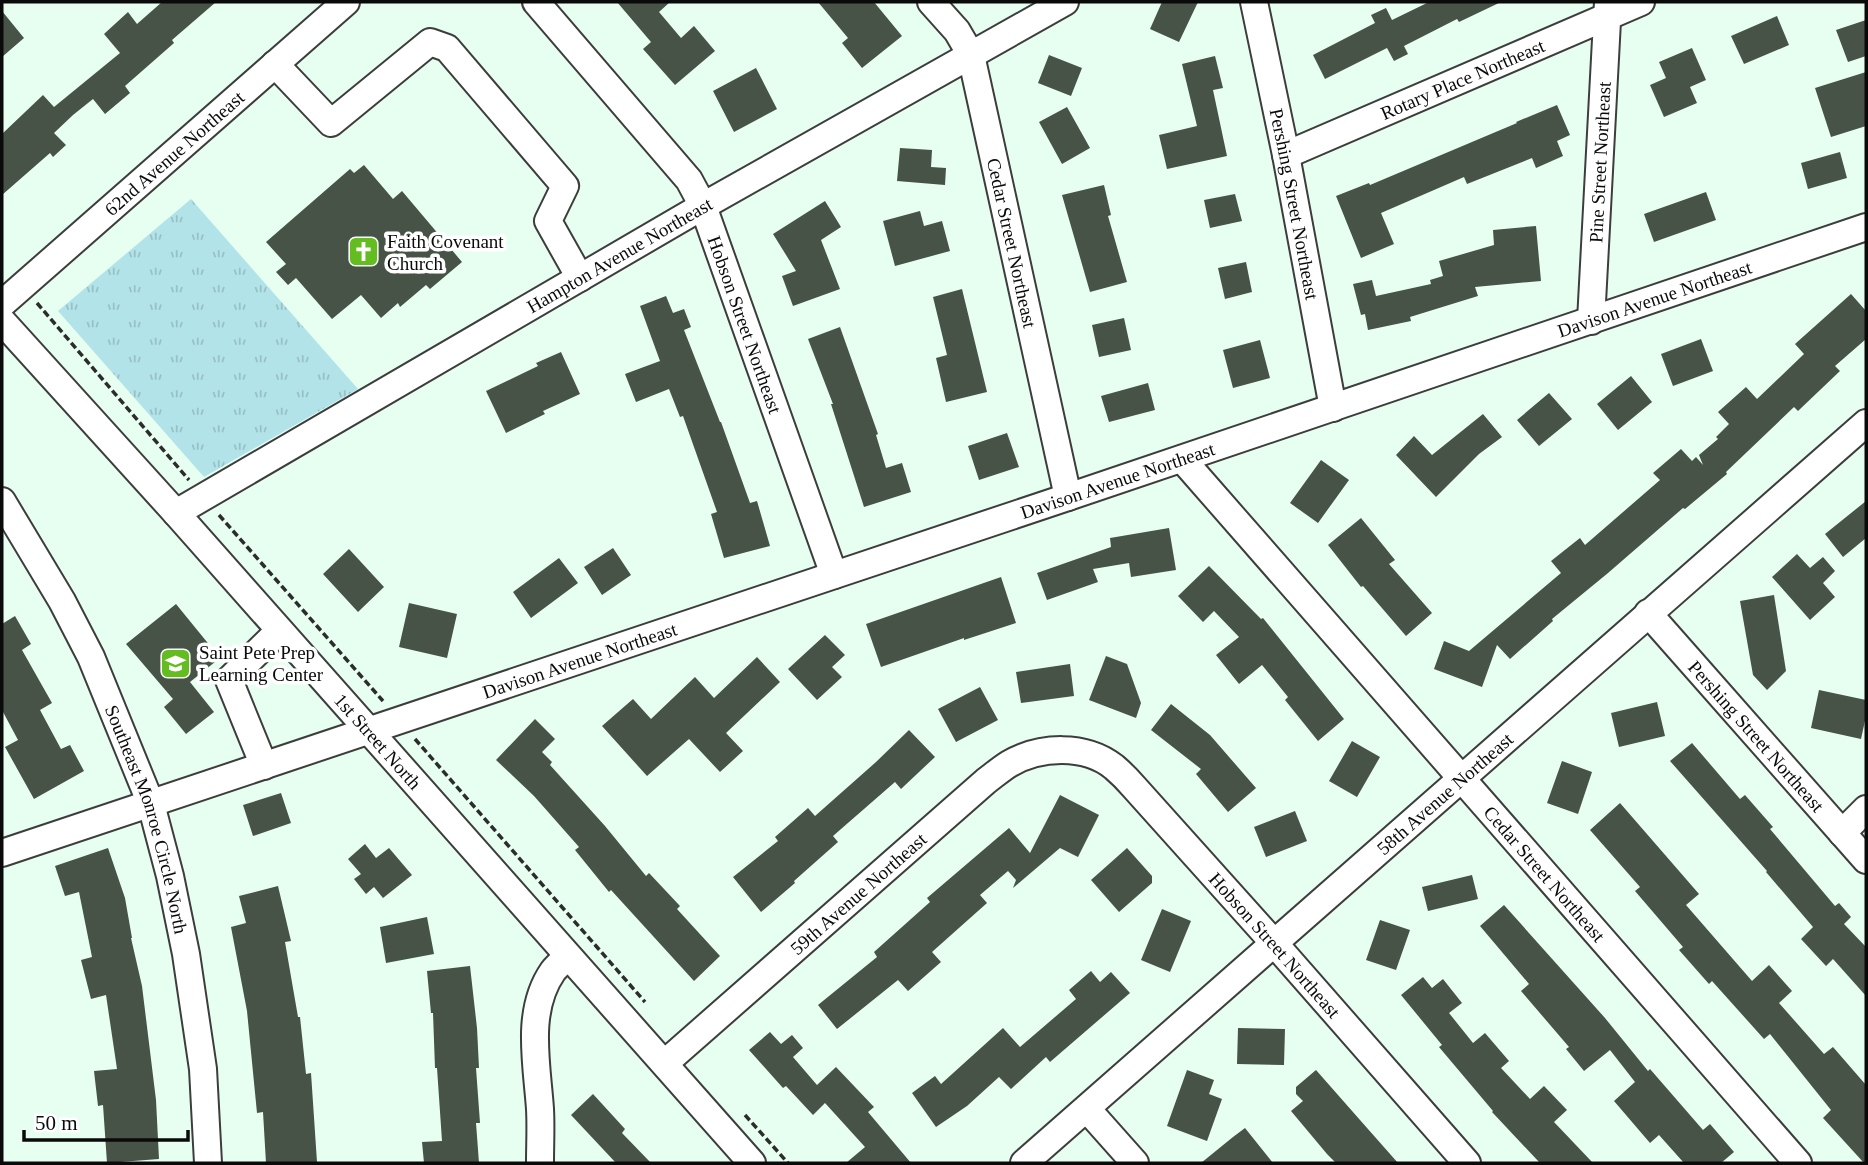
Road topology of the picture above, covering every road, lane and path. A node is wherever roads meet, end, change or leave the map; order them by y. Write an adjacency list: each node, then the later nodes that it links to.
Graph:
1 (346, 2): 9 (street, 62nd Avenue Northeast)
2 (536, 2): 11 (street, Hobson Street Northeast)
3 (931, 2): 8 (street, Cedar Street Northeast)
4 (1065, 2): 8 (street, Hampton Avenue Northeast)
5 (1254, 2): 10 (street, Pershing Street Northeast)
6 (1642, 2): 7 (street, Rotary Place Northeast)
7 (1607, 9): 10 (street, Rotary Place Northeast); 16 (street, Pine Street Northeast)
8 (971, 55): 11 (street, Hampton Avenue Northeast); 20 (street, Cedar Street Northeast)
9 (275, 64): 13 (street); 14 (street, 62nd Avenue Northeast)
10 (1286, 155): 17 (street, Pershing Street Northeast)
11 (703, 206): 13 (street, Hampton Avenue Northeast); 23 (street, Hobson Street Northeast)
12 (1866, 227): 16 (street, Davison Avenue Northeast)
13 (580, 278): 22 (street, Hampton Avenue Northeast)
14 (2, 304)
15 (2, 321): 22 (street, 1st Street North)
16 (1591, 321): 17 (street, Davison Avenue Northeast)
17 (1333, 408): 19 (street, Davison Avenue Northeast)
18 (1866, 423): 24 (street, 58th Avenue Northeast)
19 (1182, 459): 20 (street, Davison Avenue Northeast); 29 (street, Cedar Street Northeast)
20 (1068, 498): 23 (street, Davison Avenue Northeast)
21 (2, 501): 30 (street, Southeast Monroe Circle North)
22 (176, 513): 25 (street, 1st Street North)
23 (834, 575): 26 (street, Davison Avenue Northeast)
24 (1648, 613): 29 (street, 58th Avenue Northeast); 32 (street, Pershing Street Northeast)
25 (279, 631): 26 (street, 1st Street North); 28 (street)
26 (368, 731): 28 (street, Davison Avenue Northeast); 36 (street, 1st Street North)
27 (1065, 749): 35 (street, Hobson Street Northeast); 37 (street, 59th Avenue Northeast)
28 (264, 766): 30 (street, Davison Avenue Northeast)
29 (1462, 778): 35 (street, 58th Avenue Northeast); 45 (street, Cedar Street Northeast)
30 (150, 804): 33 (street, Davison Avenue Northeast); 39 (street, Southeast Monroe Circle North)
31 (1866, 809): 32 (street)
32 (1842, 833): 34 (street, Pershing Street Northeast)
33 (2, 853)
34 (1866, 860)
35 (1274, 943): 38 (street, 58th Avenue Northeast); 44 (street, Hobson Street Northeast)
36 (568, 956): 37 (street, 1st Street North); 40 (street)
37 (665, 1063): 41 (street, 1st Street North)
38 (1087, 1109): 42 (street, 58th Avenue Northeast); 43 (street)
39 (208, 1163)
40 (540, 1163)
41 (752, 1163)
42 (1024, 1163)
43 (1135, 1163)
44 (1466, 1163)
45 (1798, 1163)

